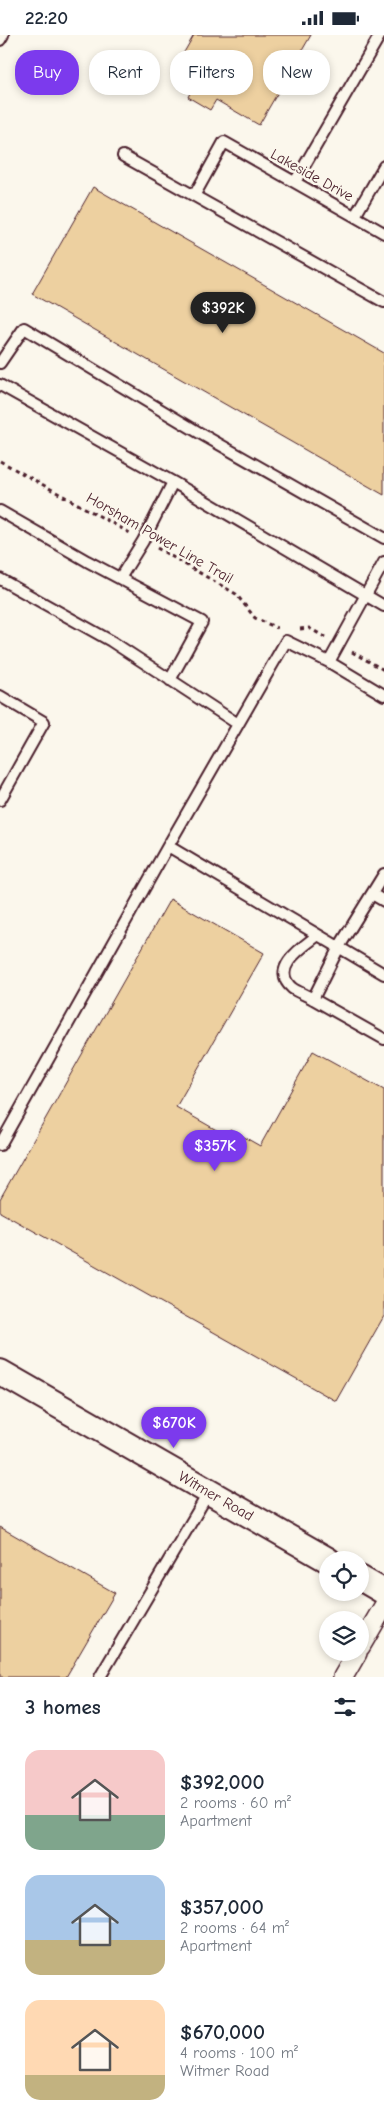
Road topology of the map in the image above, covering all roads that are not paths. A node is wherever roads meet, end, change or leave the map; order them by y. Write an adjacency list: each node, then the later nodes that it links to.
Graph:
1 (3, 35): 3 (lane)
2 (380, 35): 6 (lane)
3 (0, 40)
4 (123, 156): 7 (lane)
5 (384, 166): 8 (lane)
6 (295, 182): 7 (lane, Lakeside Drive); 8 (lane, Lakeside Drive)
7 (194, 196): 10 (lane)
8 (355, 216): 9 (lane, Lakeside Drive)
9 (384, 233)
10 (384, 302)
11 (0, 363): 15 (lane)
12 (0, 385): 13 (lane)
13 (173, 482): 17 (lane); 19 (lane)
14 (0, 511): 17 (lane)
15 (384, 538)
16 (384, 563): 19 (lane)
17 (120, 578): 22 (lane)
18 (0, 579): 22 (lane)
19 (366, 596): 20 (lane); 21 (lane)
20 (384, 606)
21 (329, 663): 23 (lane); 25 (lane)
22 (170, 680): 25 (lane)
23 (384, 695)
24 (0, 696): 26 (lane)
25 (238, 724): 27 (lane)
26 (0, 800)
27 (168, 846): 31 (lane); 36 (lane)
28 (384, 874): 29 (lane)
29 (372, 894): 30 (lane); 32 (lane)
30 (384, 901)
31 (318, 935): 32 (lane); 34 (lane)
32 (338, 947): 33 (lane); 34 (lane)
33 (384, 974)
34 (313, 999): 35 (lane)
35 (384, 1039)
36 (0, 1145)
37 (0, 1373): 38 (street, Witmer Road)
38 (209, 1492): 39 (street, Witmer Road); 45 (lane)
39 (319, 1555)
40 (369, 1584): 41 (street)
41 (384, 1592)
42 (384, 1606): 43 (street)
43 (369, 1632)
44 (352, 1661): 46 (street)
45 (100, 1677)
46 (343, 1677)

